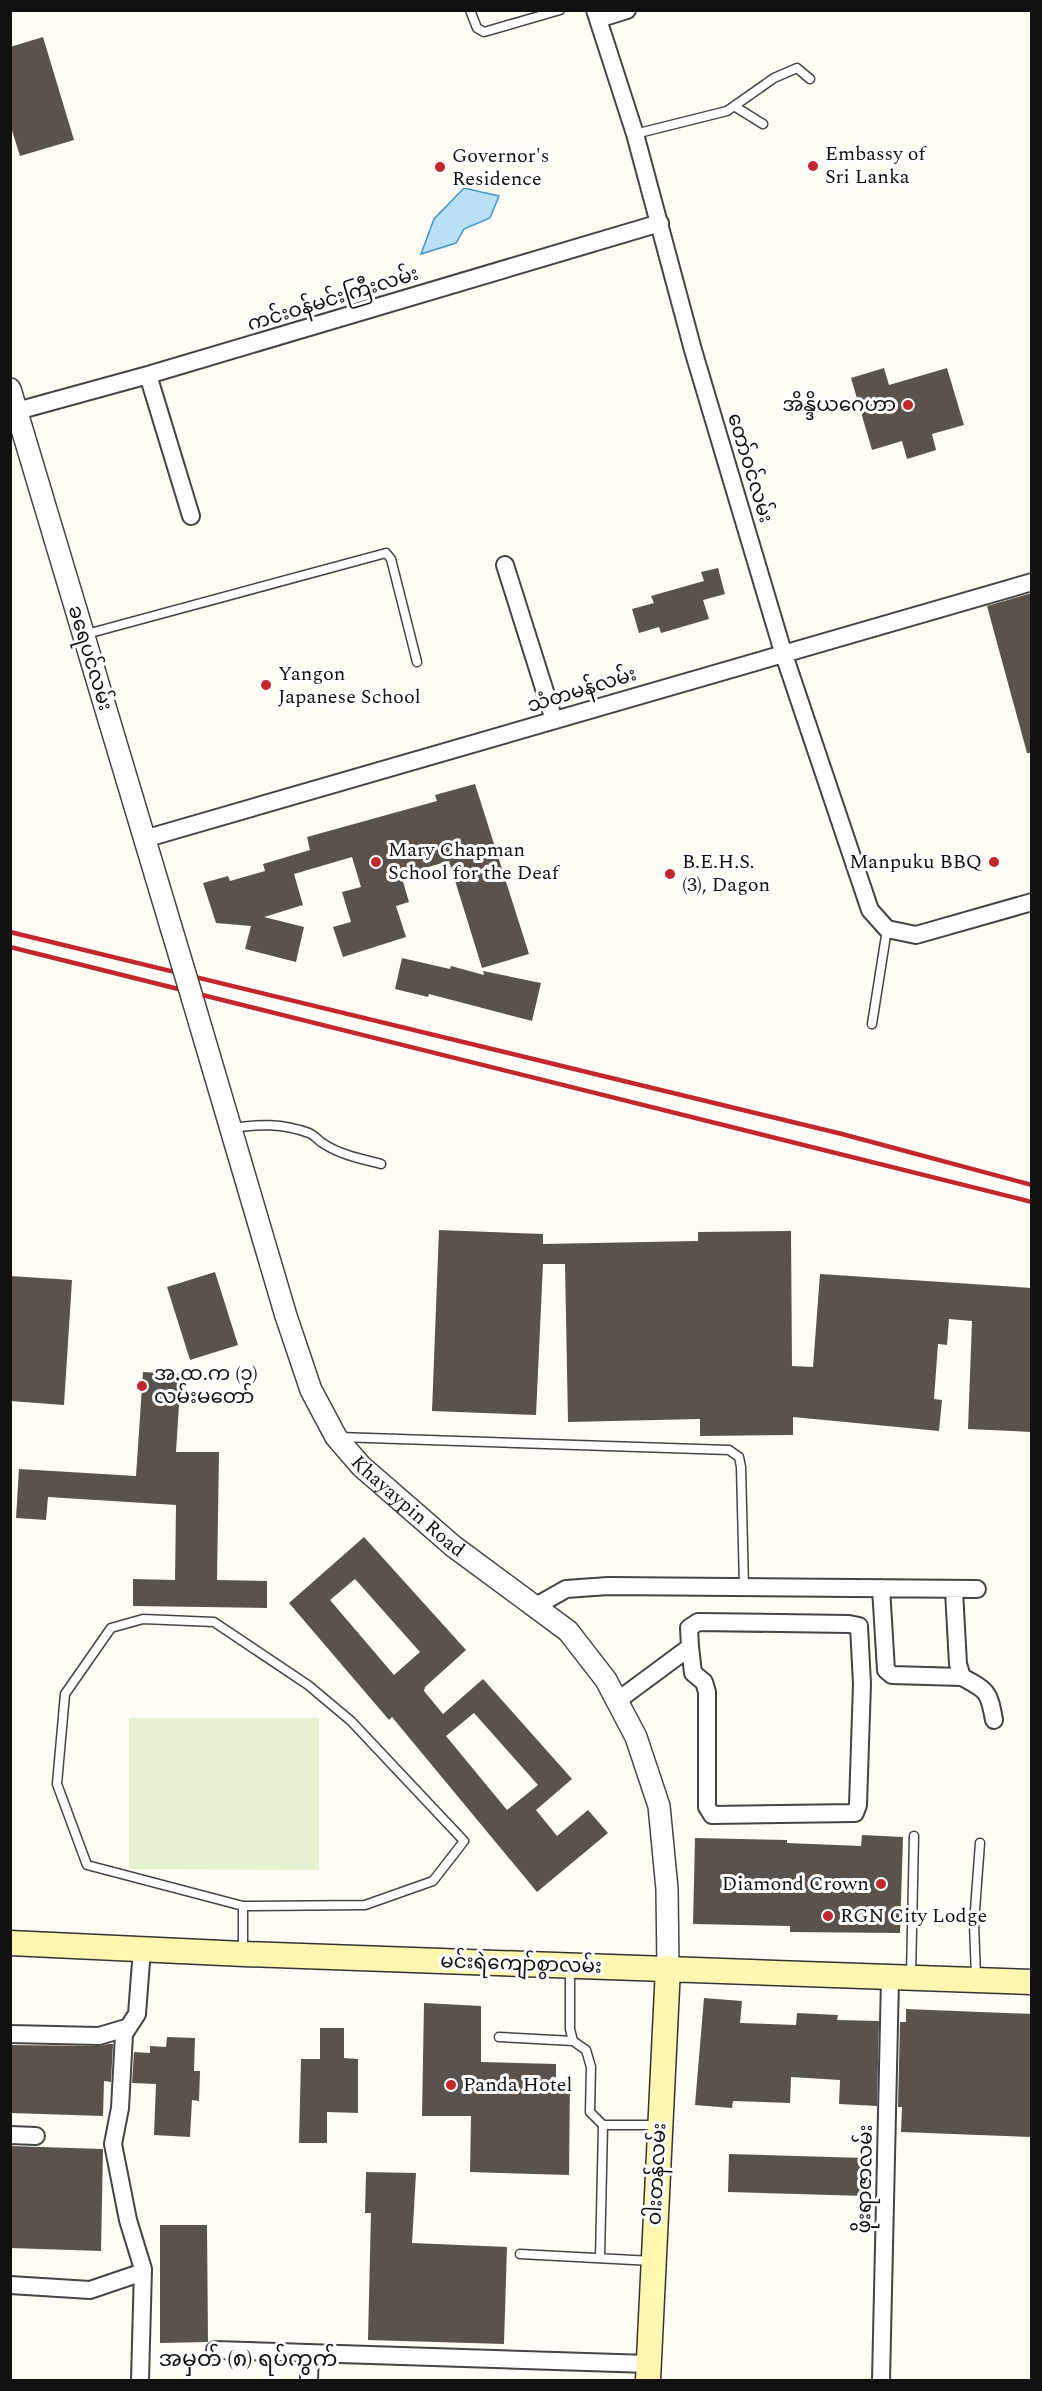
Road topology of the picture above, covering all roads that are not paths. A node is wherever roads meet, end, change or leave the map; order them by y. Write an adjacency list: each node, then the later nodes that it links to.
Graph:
1 (470, 10): 2 (lane)
2 (560, 10)
3 (627, 10): 4 (street)
4 (602, 14): 8 (street, တော်ဝင်လမ်း)
5 (810, 79): 6 (lane)
6 (734, 106): 7 (lane); 8 (lane)
7 (763, 124)
8 (635, 134): 9 (street, တော်ဝင်လမ်း)
9 (660, 223): 10 (street, ကင်းဝန်မင်းကြီးလမ်း); 17 (street, တော်ဝင်လမ်း)
10 (148, 375): 12 (street, ကင်းဝန်မင်းကြီးလမ်း); 13 (street)
11 (10, 388): 12 (street, ခရေပင်လမ်း)
12 (17, 411): 16 (street, ခရေပင်လမ်း)
13 (191, 516)
14 (505, 565): 19 (street)
15 (1032, 582): 17 (street, သံတမန်လမ်း)
16 (83, 635): 18 (lane); 20 (street, ခရေပင်လမ်း)
17 (783, 652): 19 (street, သံတမန်လမ်း); 22 (street, တော်ဝင်လမ်း)
18 (417, 662)
19 (554, 720): 20 (street, သံတမန်လမ်း)
20 (144, 839): 23 (street, ခရေပင်လမ်း, bridge)
21 (1032, 902): 22 (street)
22 (887, 929): 24 (lane)
23 (192, 997): 25 (street, Khayaypin Road)
24 (872, 1024)
25 (231, 1128): 26 (lane); 27 (street, Khayaypin Road)
26 (381, 1164)
27 (336, 1437): 28 (lane); 32 (street, Khayaypin Road)
28 (744, 1587): 29 (street); 32 (street)
29 (881, 1588): 31 (street); 34 (street)
30 (977, 1589): 31 (street)
31 (954, 1591): 34 (street)
32 (536, 1606): 35 (street, Khayaypin Road)
33 (690, 1647): 33 (street); 35 (street)
34 (962, 1677): 36 (street)
35 (617, 1701): 44 (street, Khayaypin Road)
36 (994, 1719)
37 (914, 1836): 45 (lane)
38 (980, 1843): 46 (lane)
39 (243, 1906): 39 (lane); 42 (lane)
40 (10, 1942): 41 (main road, မင်းရဲကျော်စွာလမ်း)
41 (142, 1949): 42 (main road, မင်းရဲကျော်စွာလမ်း); 48 (street)
42 (243, 1954): 43 (main road, မင်းရဲကျော်စွာလမ်း)
43 (570, 1966): 44 (main road, မင်းရဲကျော်စွာလမ်း); 51 (lane)
44 (668, 1968): 45 (main road, မင်းရဲကျော်စွာလမ်း); 53 (main road, ဝါးတန်လမ်း)
45 (901, 1979): 46 (main road, မင်းရဲကျော်စွာလမ်း); 66 (street, ဖိုးရာဇာလမ်း)
46 (976, 1980): 47 (main road, မင်းရဲကျော်စွာလမ်း)
47 (1032, 1982)
48 (126, 2028): 49 (street); 59 (street)
49 (10, 2034)
50 (499, 2037): 51 (lane)
51 (573, 2041): 52 (lane)
52 (603, 2125): 53 (lane); 57 (lane)
53 (659, 2125): 58 (main road, ဝါးတန်လမ်း)
54 (10, 2135): 55 (street)
55 (36, 2136)
56 (520, 2254): 57 (lane)
57 (600, 2258): 58 (lane)
58 (654, 2261): 63 (main road, ဝါးတန်လမ်း)
59 (143, 2272): 60 (street); 64 (street)
60 (10, 2285)
61 (215, 2350): 62 (street)
62 (310, 2354): 63 (street); 65 (street)
63 (649, 2372)
64 (140, 2380)
65 (309, 2380)
66 (881, 2380)

